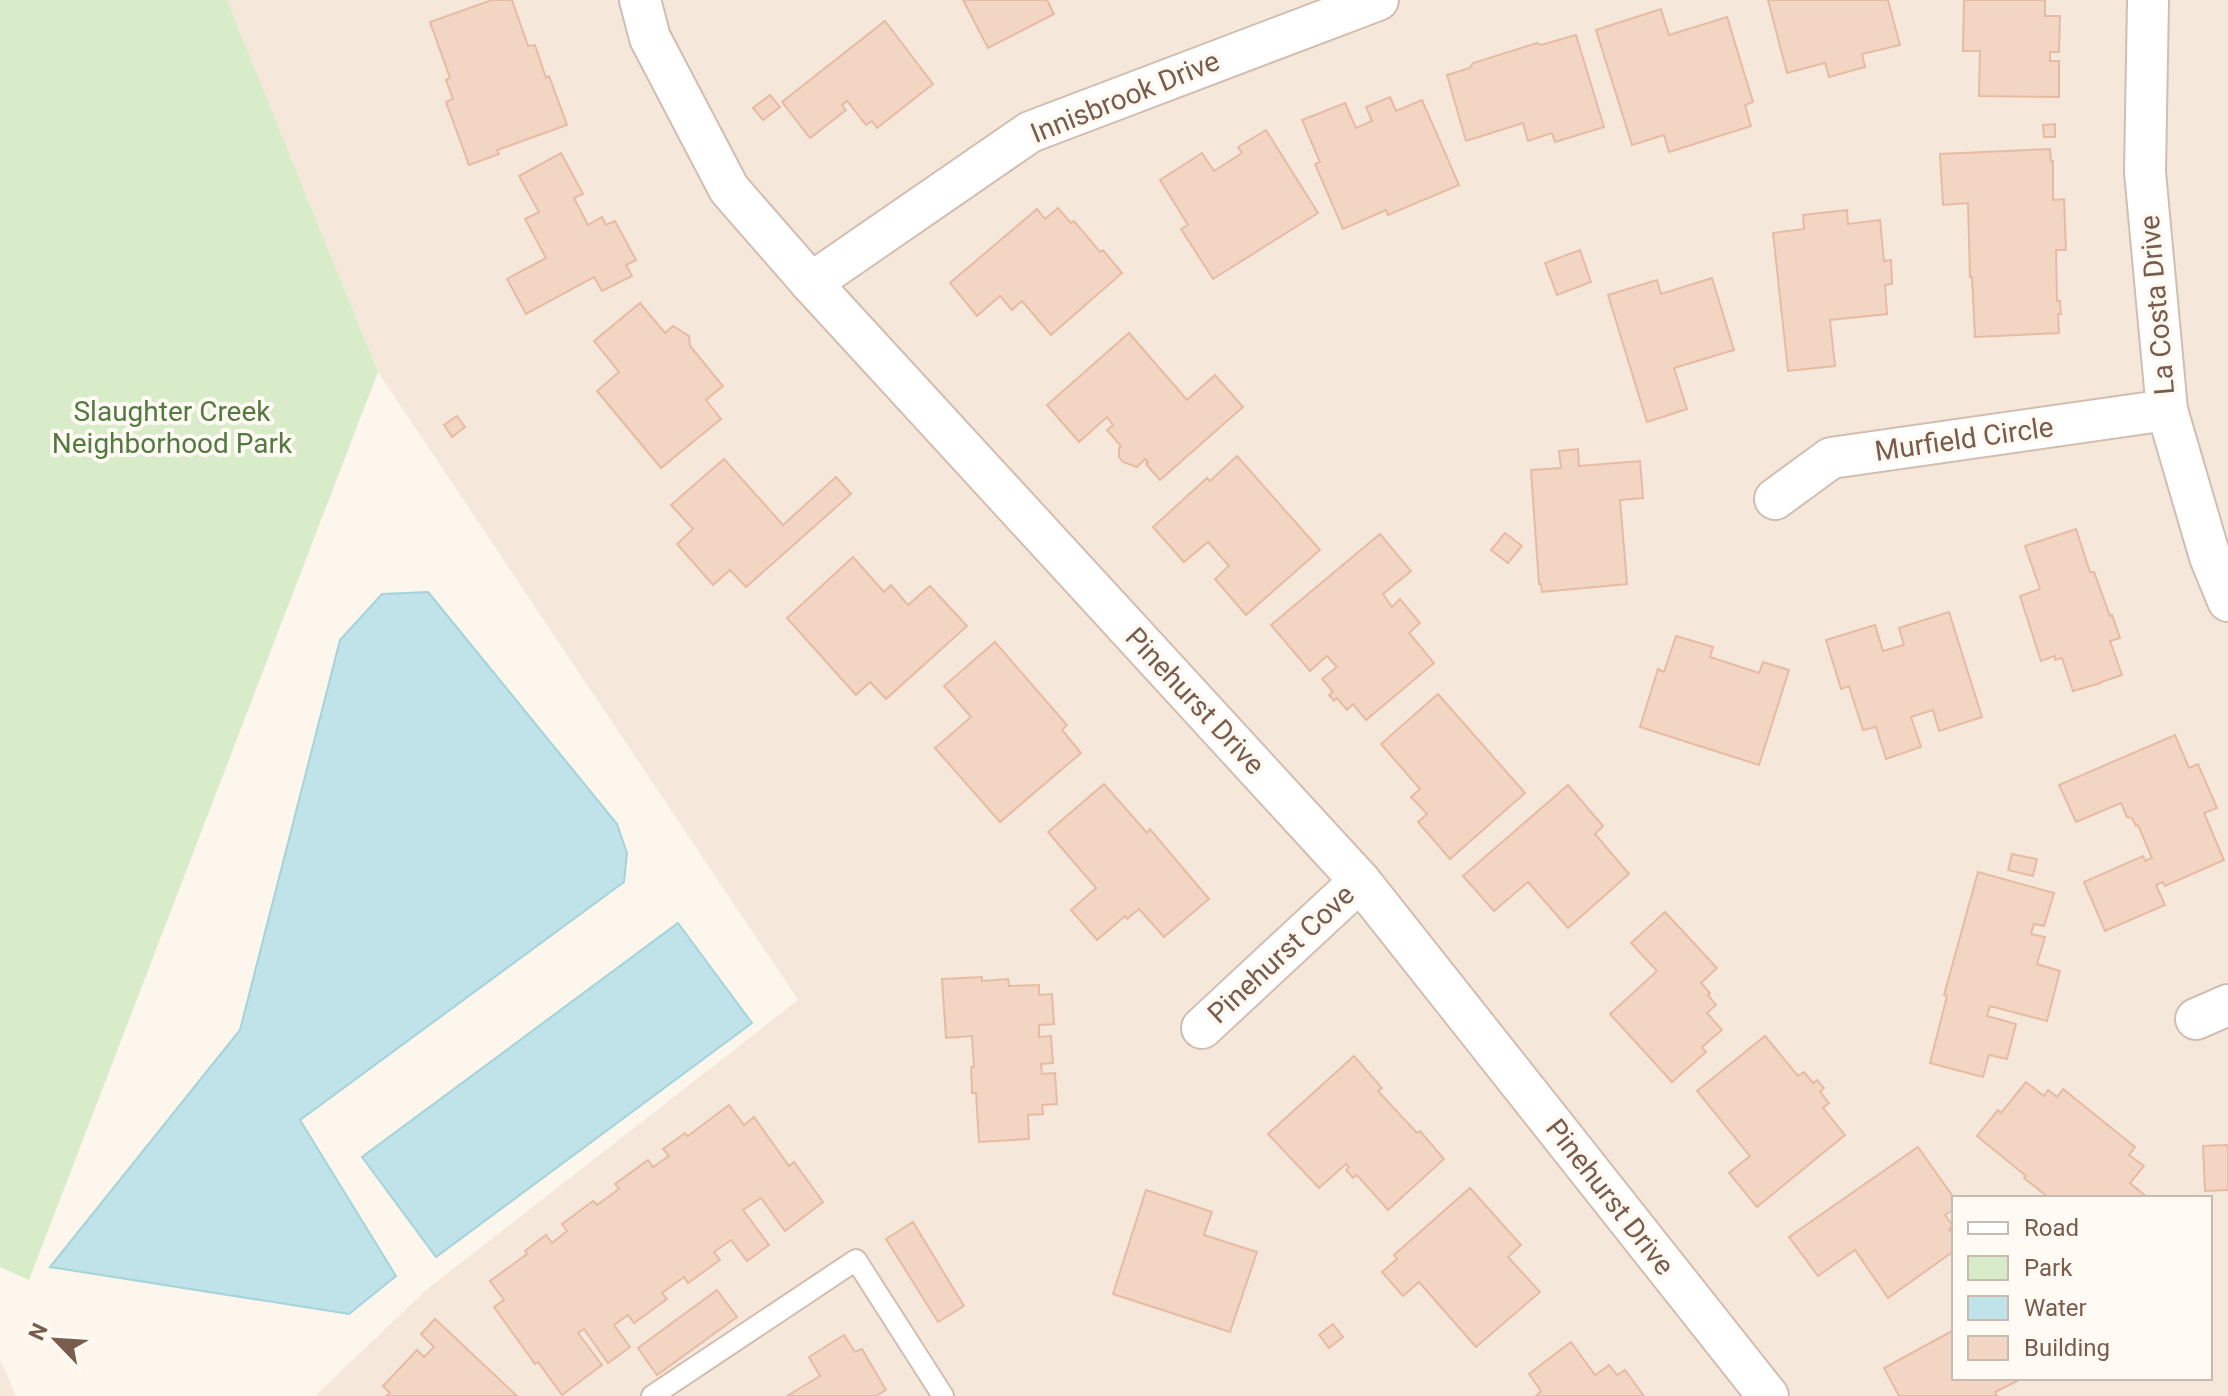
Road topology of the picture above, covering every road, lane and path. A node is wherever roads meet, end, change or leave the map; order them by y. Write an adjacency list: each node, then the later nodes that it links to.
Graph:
1 (640, 0): 4 (street, Pinehurst Drive)
2 (1378, 0): 4 (street, Innisbrook Drive)
3 (2148, 0): 5 (street, La Costa Drive)
4 (811, 283): 8 (street, Pinehurst Drive)
5 (2167, 410): 6 (street, Murfield Circle); 7 (street, La Costa Drive)
6 (1775, 499)
7 (2228, 601)
8 (1360, 881): 9 (street, Pinehurst Cove); 12 (street, Pinehurst Drive)
9 (1202, 1028)
10 (652, 1396): 11 (lane)
11 (943, 1396)
12 (1768, 1396)

